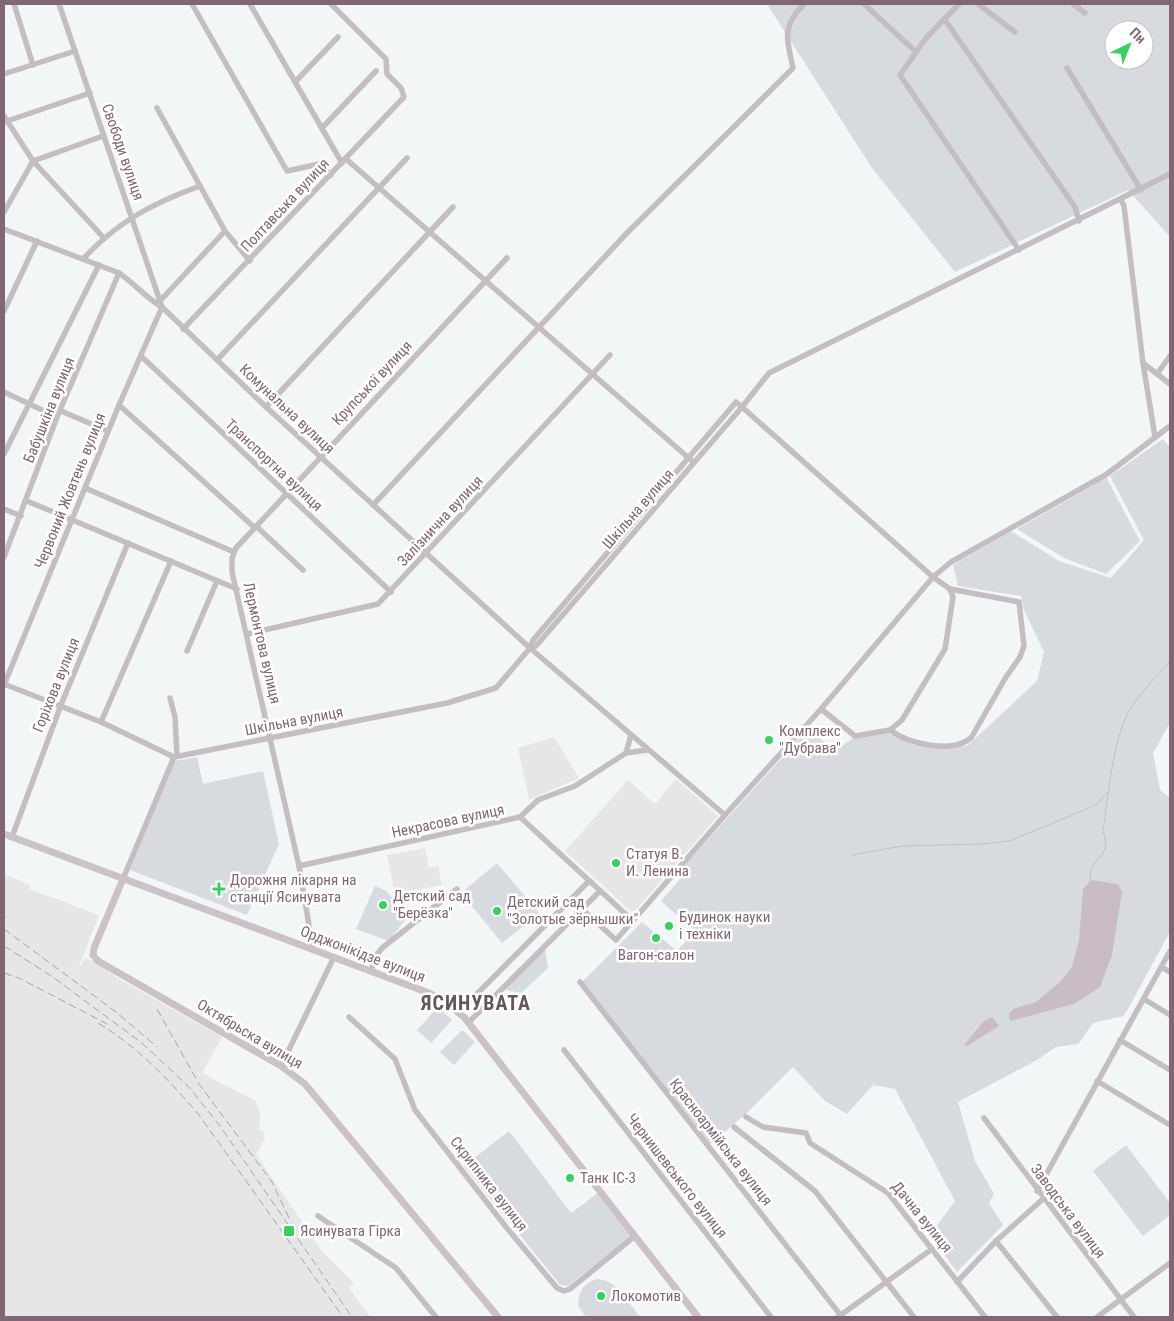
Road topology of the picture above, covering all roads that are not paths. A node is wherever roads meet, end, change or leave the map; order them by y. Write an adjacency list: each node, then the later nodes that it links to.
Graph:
1 (14, 4): 17 (street)
2 (59, 4): 15 (street, Свободи вулиця)
3 (192, 4): 31 (street)
4 (250, 4): 21 (street)
5 (331, 4): 29 (street, Полтавська вулиця)
6 (804, 4): 54 (street)
7 (864, 4): 16 (street)
8 (959, 4): 12 (street)
9 (978, 4): 13 (street)
10 (1073, 4): 11 (street)
11 (1085, 13)
12 (945, 20): 16 (street); 39 (street)
13 (1015, 32)
14 (338, 37): 21 (street)
15 (75, 51): 17 (street); 22 (street, Свободи вулиця)
16 (916, 52): 45 (street)
17 (33, 65): 20 (street)
18 (1067, 68): 34 (street)
19 (376, 71): 25 (street)
20 (4, 74)
21 (295, 82): 25 (street)
22 (90, 93): 24 (street); 26 (street, Свободи вулиця)
23 (157, 108): 32 (street)
24 (5, 120): 28 (street)
25 (322, 128): 29 (street)
26 (103, 136): 28 (street); 38 (street, Свободи вулиця)
27 (407, 158): 33 (street)
28 (33, 160): 37 (street); 43 (street)
29 (344, 161): 31 (street, Полтавська вулиця); 33 (street)
30 (1170, 174): 34 (street, Шкільна вулиця)
31 (331, 175): 48 (street, Полтавська вулиця)
32 (200, 186): 38 (street); 41 (street)
33 (379, 188): 42 (street); 59 (street)
34 (1141, 190): 35 (street, Шкільна вулиця)
35 (1121, 200): 39 (street, Шкільна вулиця); 60 (street)
36 (453, 207): 42 (street)
37 (4, 212)
38 (132, 217): 43 (street); 52 (street, Свободи вулиця)
39 (1079, 221): 45 (street, Шкільна вулиця)
40 (4, 229): 44 (street, Комунальна вулиця)
41 (225, 231): 48 (street); 52 (street, Червоний Жовтень вулиця)
42 (430, 232): 51 (street); 67 (street)
43 (103, 237): 47 (street)
44 (37, 241): 47 (street, Комунальна вулиця); 53 (street)
45 (1019, 250): 68 (street, Шкільна вулиця)
46 (506, 258): 51 (street, Крупської вулиця)
47 (83, 259): 49 (street, Комунальна вулиця)
48 (250, 261): 55 (street, Полтавська вулиця)
49 (99, 265): 50 (street, Комунальна вулиця); 65 (street)
50 (119, 273): 52 (street, Комунальна вулиця); 69 (street, Бабушкіна вулиця)
51 (485, 281): 54 (street); 75 (street, Крупської вулиця)
52 (161, 304): 55 (street, Комунальна вулиця); 57 (street, Червоний Жовтень вулиця)
53 (4, 311)
54 (538, 327): 61 (street); 81 (street)
55 (183, 329): 59 (street, Комунальна вулиця)
56 (610, 355): 61 (street, Залізнична вулиця)
57 (141, 356): 66 (street, Червоний Жовтень вулиця); 79 (street, Транспортна вулиця)
58 (1170, 356): 62 (street)
59 (216, 360): 67 (street, Комунальна вулиця)
60 (1143, 363): 62 (street); 73 (street)
61 (592, 374): 76 (street); 88 (street, Залізнична вулиця)
62 (1157, 374): 63 (street)
63 (1170, 384)
64 (4, 392): 65 (street)
65 (28, 404): 70 (street); 74 (street)
66 (119, 405): 72 (street, Червоний Жовтень вулиця); 85 (street)
67 (266, 407): 75 (street, Комунальна вулиця)
68 (742, 407): 76 (street, Шкільна вулиця); 77 (street, Шкільна вулиця); 92 (street)
69 (61, 411): 70 (street, Бабушкіна вулиця); 72 (street)
70 (57, 417): 80 (street, Бабушкіна вулиця)
71 (1170, 426): 73 (street)
72 (108, 431): 78 (street, Червоний Жовтень вулиця)
73 (1156, 437): 92 (street)
74 (4, 454)
75 (320, 457): 79 (street, Крупської вулиця); 81 (street, Комунальна вулиця)
76 (688, 458): 77 (street); 98 (street, Шкільна вулиця)
77 (694, 463): 98 (street, Шкільна вулиця)
78 (85, 488): 84 (street, Червоний Жовтень вулиця); 87 (street)
79 (286, 493): 85 (street, Крупської вулиця); 96 (street, Транспортна вулиця)
80 (27, 501): 83 (street, Бабушкіна вулиця); 84 (street)
81 (373, 505): 88 (street, Комунальна вулиця)
82 (4, 509): 83 (street)
83 (21, 516): 89 (street, Бабушкіна вулиця)
84 (72, 520): 86 (street); 100 (street, Червоний Жовтень вулиця)
85 (255, 527): 87 (street, Крупської вулиця); 91 (street)
86 (128, 543): 90 (street); 102 (street, Горіхова вулиця)
87 (235, 550): 94 (street, Лермонтова вулиця)
88 (426, 554): 96 (street, Залізнична вулиця); 98 (street, Комунальна вулиця)
89 (4, 557)
90 (171, 562): 93 (street); 104 (street)
91 (303, 570)
92 (933, 577): 95 (street); 103 (street)
93 (217, 581): 94 (street); 99 (street)
94 (237, 589): 97 (street, Лермонтова вулиця)
95 (950, 589): 105 (street); 105 (street)
96 (391, 592): 97 (street, Залізнична вулиця)
97 (247, 634): 107 (street, Лермонтова вулиця)
98 (530, 648): 106 (street, Комунальна вулиця); 107 (street, Шкільна вулиця)
99 (187, 651)
100 (4, 685): 102 (street)
101 (170, 698): 110 (street)
102 (60, 705): 104 (street); 114 (street, Горіхова вулиця)
103 (821, 709): 105 (street); 111 (street)
104 (101, 722): 110 (street)
105 (890, 730)
106 (631, 735): 108 (street, Комунальна вулиця); 109 (street)
107 (271, 739): 110 (street, Шкільна вулиця); 115 (street, Лермонтова вулиця)
108 (647, 750): 109 (street); 111 (street, Комунальна вулиця)
109 (626, 753): 112 (street, Некрасова вулиця)
110 (176, 757): 116 (street)
111 (725, 816): 121 (street)
112 (520, 818): 115 (street, Некрасова вулиця); 117 (street)
113 (4, 834): 114 (main road, Орджонікідзе вулиця)
114 (12, 837): 116 (main road, Орджонікідзе вулиця)
115 (299, 866): 122 (street, Лермонтова вулиця)
116 (123, 880): 122 (main road, Орджонікідзе вулиця); 136 (main road, Октябрьска вулиця)
117 (589, 881): 119 (street); 130 (street)
118 (457, 890): 126 (street)
119 (600, 891): 120 (street); 121 (street)
120 (582, 909): 121 (street); 133 (street)
121 (632, 920)
122 (313, 949): 124 (main road, Орджонікідзе вулиця)
123 (1170, 951): 125 (street)
124 (334, 957): 126 (main road, Орджонікідзе вулиця); 136 (street)
125 (1161, 967): 127 (street); 129 (street)
126 (371, 971): 130 (main road, Орджонікідзе вулиця)
127 (1170, 972)
128 (580, 982): 157 (street, Красноармійська вулиця)
129 (1144, 999): 131 (street); 134 (street)
130 (459, 1012): 133 (main road, Орджонікідзе вулиця)
131 (1170, 1015)
132 (349, 1017): 146 (street, Скрипника вулиця)
133 (468, 1022): 146 (main road, Орджонікідзе вулиця)
134 (1120, 1040): 137 (street); 138 (street)
135 (564, 1050): 156 (street, Чернишевського вулиця)
136 (281, 1066): 154 (main road, Октябрьска вулиця)
137 (1170, 1070)
138 (1098, 1081): 141 (street); 143 (street)
139 (746, 1116): 148 (street, Дачна вулиця)
140 (984, 1118): 143 (street, Заводська вулиця)
141 (1170, 1125)
142 (734, 1127): 151 (street)
143 (1037, 1191): 144 (street, Заводська вулиця)
144 (1043, 1199): 147 (street); 152 (street, Заводська вулиця)
145 (318, 1216): 153 (street)
146 (635, 1236): 155 (main road, Орджонікідзе вулиця)
147 (996, 1241): 150 (street); 160 (street)
148 (932, 1249): 150 (street, Дачна вулиця); 151 (street)
149 (1170, 1263): 152 (street)
150 (957, 1282): 159 (street, Дачна вулиця)
151 (888, 1283): 157 (street); 158 (street)
152 (1120, 1300): 161 (street); 162 (street, Заводська вулиця)
153 (436, 1317)
154 (498, 1317)
155 (698, 1317)
156 (771, 1317)
157 (840, 1317)
158 (914, 1317)
159 (985, 1317)
160 (1057, 1317)
161 (1097, 1317)
162 (1134, 1317)

